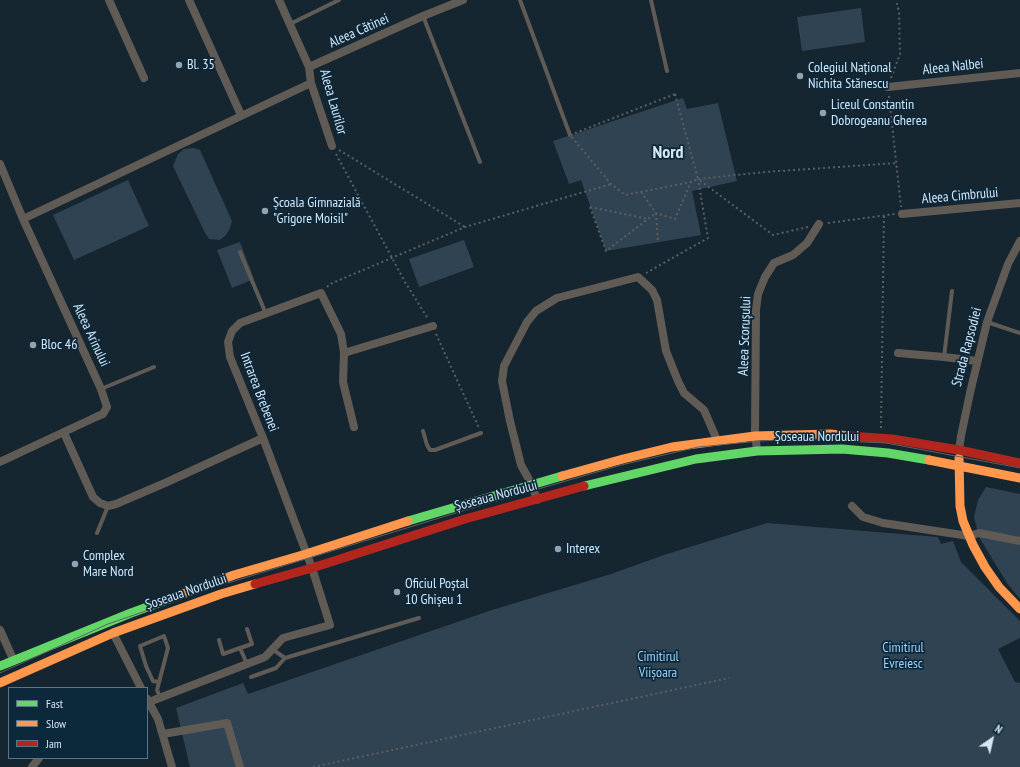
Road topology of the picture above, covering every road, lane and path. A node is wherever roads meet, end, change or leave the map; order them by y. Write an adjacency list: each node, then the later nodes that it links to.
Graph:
1 (109, 0): 15 (street)
2 (189, 0): 18 (street)
3 (279, 0): 11 (street, Aleea Laurilor)
4 (339, 0): 9 (lane)
5 (463, 0): 10 (street, Aleea Cătinei)
6 (520, 0): 19 (lane)
7 (651, 0): 13 (lane)
8 (896, 0): 17 (path)
9 (329, 2): 11 (lane)
10 (423, 16): 12 (street, Aleea Cătinei); 21 (lane)
11 (290, 24): 12 (street, Aleea Laurilor)
12 (309, 67): 16 (street, Aleea Laurilor)
13 (667, 71)
14 (1020, 73): 17 (street, Aleea Nalbei)
15 (144, 78)
16 (311, 83): 18 (street); 20 (street, Aleea Laurilor)
17 (888, 87): 22 (path)
18 (241, 115): 32 (street)
19 (570, 134): 24 (path); 26 (path)
20 (332, 146): 35 (path); 39 (path)
21 (480, 162)
22 (896, 162): 24 (path); 30 (path)
23 (0, 164): 32 (street, Aleea Arinului)
24 (698, 179): 25 (path); 34 (path); 40 (path)
25 (691, 182): 27 (path); 29 (path)
26 (611, 184): 27 (path); 35 (path)
27 (641, 192): 29 (path)
28 (1020, 203): 30 (street, Aleea Cimbrului)
29 (656, 213): 33 (path); 37 (path)
30 (902, 214): 31 (path)
31 (884, 215): 34 (path); 57 (path)
32 (23, 219): 52 (street, Aleea Arinului)
33 (648, 219): 33 (path)
34 (819, 224): 58 (street, Aleea Scorușului)
35 (465, 227): 39 (path)
36 (1020, 241): 44 (street, Strada Rapsodiei)
37 (658, 242)
38 (240, 252): 43 (lane)
39 (392, 258): 42 (path); 45 (path)
40 (638, 277): 60 (street); 67 (street)
41 (952, 291): 49 (lane)
42 (321, 293): 43 (street, Intrarea Brebenei); 47 (street)
43 (266, 314): 59 (street, Intrarea Brebenei)
44 (987, 322): 46 (lane); 50 (street, Strada Rapsodiei)
45 (432, 326): 47 (street); 56 (path)
46 (1020, 333)
47 (344, 353): 53 (street)
48 (898, 353): 49 (street)
49 (944, 357): 50 (street)
50 (977, 361): 61 (street, Strada Rapsodiei)
51 (154, 368): 52 (lane)
52 (101, 388): 55 (street, Aleea Arinului)
53 (354, 427)
54 (423, 431): 56 (lane)
55 (64, 433): 63 (street, Aleea Arinului); 69 (street)
56 (481, 433)
57 (880, 434)
58 (755, 436): 60 (main road, Șoseaua Nordului); 61 (main road, Șoseaua Nordului); 62 (street, Aleea Scorușului)
59 (263, 438): 69 (street); 74 (street, Intrarea Brebenei)
60 (717, 440): 67 (main road, Șoseaua Nordului)
61 (959, 450): 64 (main road, Șoseaua Nordului); 65 (main road, Strada Rapsodiei)
62 (757, 452): 65 (main road, Șoseaua Nordului); 68 (main road, Șoseaua Nordului)
63 (0, 462)
64 (1020, 463)
65 (959, 465): 66 (main road, Șoseaua Nordului); 72 (main road, Strada Rapsodiei)
66 (1020, 478)
67 (532, 485): 68 (street); 74 (main road, Șoseaua Nordului)
68 (537, 500): 75 (main road, Șoseaua Nordului)
69 (108, 506): 71 (lane)
70 (852, 506): 72 (street)
71 (97, 533)
72 (969, 536): 73 (street); 76 (main road, Strada Rapsodiei)
73 (1020, 540)
74 (306, 554): 75 (street, Intrarea Brebenei); 85 (main road, Șoseaua Nordului)
75 (312, 568): 80 (main road, Șoseaua Nordului); 83 (street, Intrarea Brebenei)
76 (1020, 609)
77 (419, 618): 84 (lane)
78 (246, 629): 82 (lane)
79 (0, 630): 85 (street)
80 (113, 633): 91 (main road, Șoseaua Nordului); 92 (street)
81 (219, 640): 82 (lane)
82 (240, 648): 86 (lane)
83 (272, 649): 84 (lane); 86 (street)
84 (285, 658): 88 (lane)
85 (14, 661): 87 (main road, Șoseaua Nordului)
86 (246, 664): 93 (street)
87 (0, 666)
88 (251, 676)
89 (729, 678): 101 (path)
90 (159, 682): 90 (lane); 93 (lane)
91 (0, 683)
92 (140, 687)
93 (160, 697): 94 (street)
94 (148, 700): 95 (street)
95 (150, 712): 96 (street)
96 (163, 734): 99 (street); 100 (street)
97 (39, 759): 98 (street)
98 (32, 767)
99 (172, 767)
100 (240, 767)
101 (313, 767)

